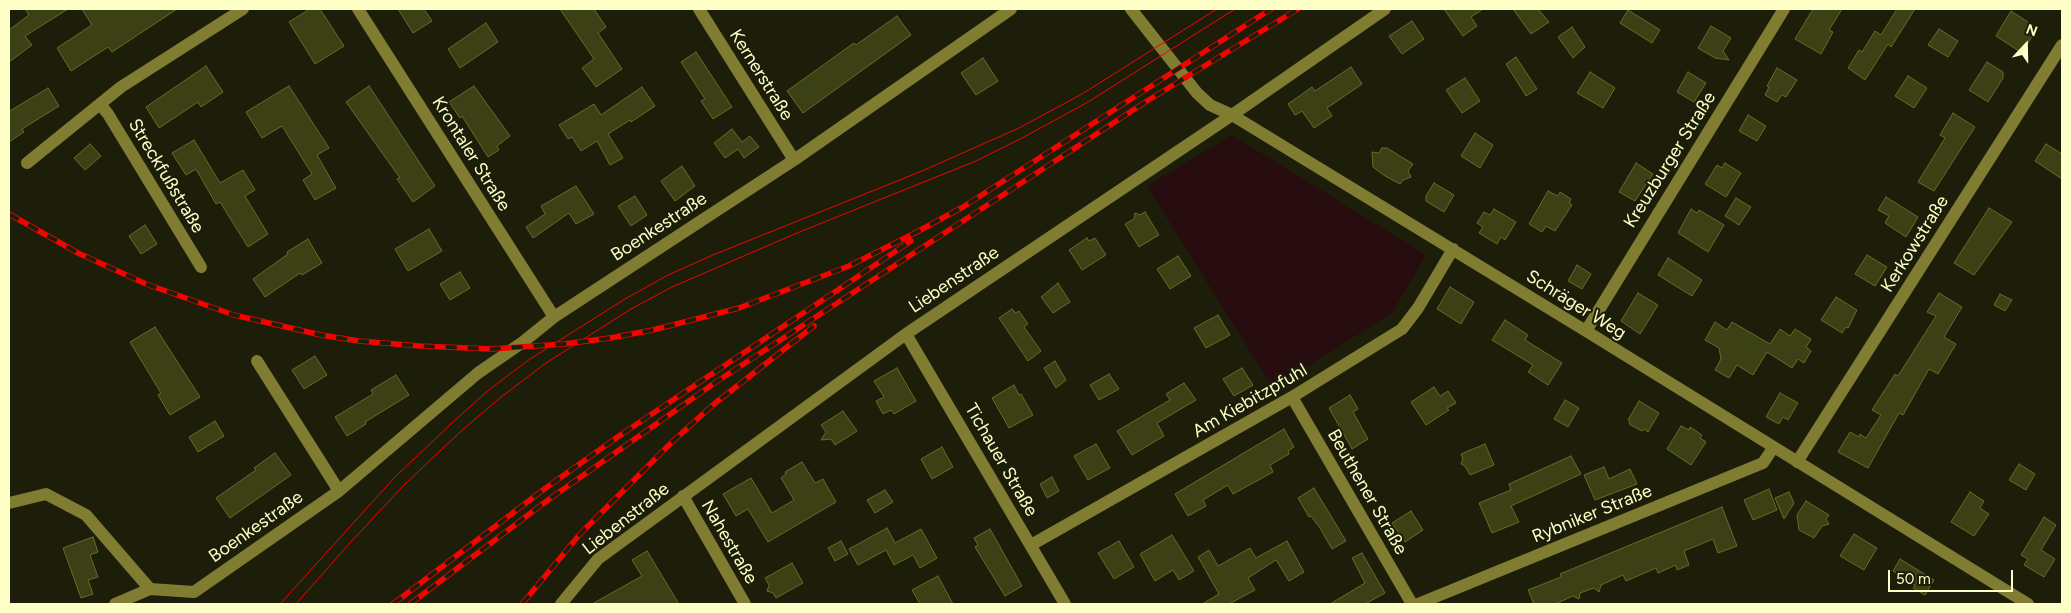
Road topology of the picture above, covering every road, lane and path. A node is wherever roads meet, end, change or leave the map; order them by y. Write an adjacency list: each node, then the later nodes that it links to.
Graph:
1 (243, 9): 9 (street)
2 (358, 9): 15 (street, Krontaler Straße)
3 (699, 9): 11 (street, Kernerstraße)
4 (1011, 9): 11 (street, Boenkestraße)
5 (1131, 9): 10 (street, Schräger Weg)
6 (1385, 9): 10 (street, Liebenstraße)
7 (1784, 9): 16 (street, Kreuzburger Straße)
8 (2062, 45): 21 (street, Kerkowstraße)
9 (100, 104): 12 (street); 14 (street, Streckfußstraße)
10 (1232, 115): 13 (street, Schräger Weg); 17 (street, Liebenstraße)
11 (794, 160): 15 (street, Boenkestraße)
12 (27, 164)
13 (1452, 250): 16 (street, Schräger Weg); 19 (street, Am Kiebitzpfuhl)
14 (201, 267)
15 (554, 317): 22 (street, Boenkestraße)
16 (1586, 331): 20 (street, Schräger Weg)
17 (906, 334): 23 (street, Liebenstraße); 25 (street, Tichauer Straße)
18 (257, 361): 22 (street)
19 (1292, 397): 25 (street, Am Kiebitzpfuhl); 31 (street, Beuthener Straße)
20 (1773, 448): 21 (street, Schräger Weg); 32 (street, Rybniker Straße)
21 (1796, 462): 33 (street, Schräger Weg)
22 (339, 491): 26 (street, Boenkestraße)
23 (683, 496): 28 (street, Liebenstraße); 29 (street, Nahestraße)
24 (9, 503): 26 (street)
25 (1031, 546): 30 (street, Tichauer Straße)
26 (150, 589): 27 (street)
27 (115, 604)
28 (561, 604)
29 (745, 604)
30 (1065, 604)
31 (1412, 604)
32 (1418, 604)
33 (2028, 604)

